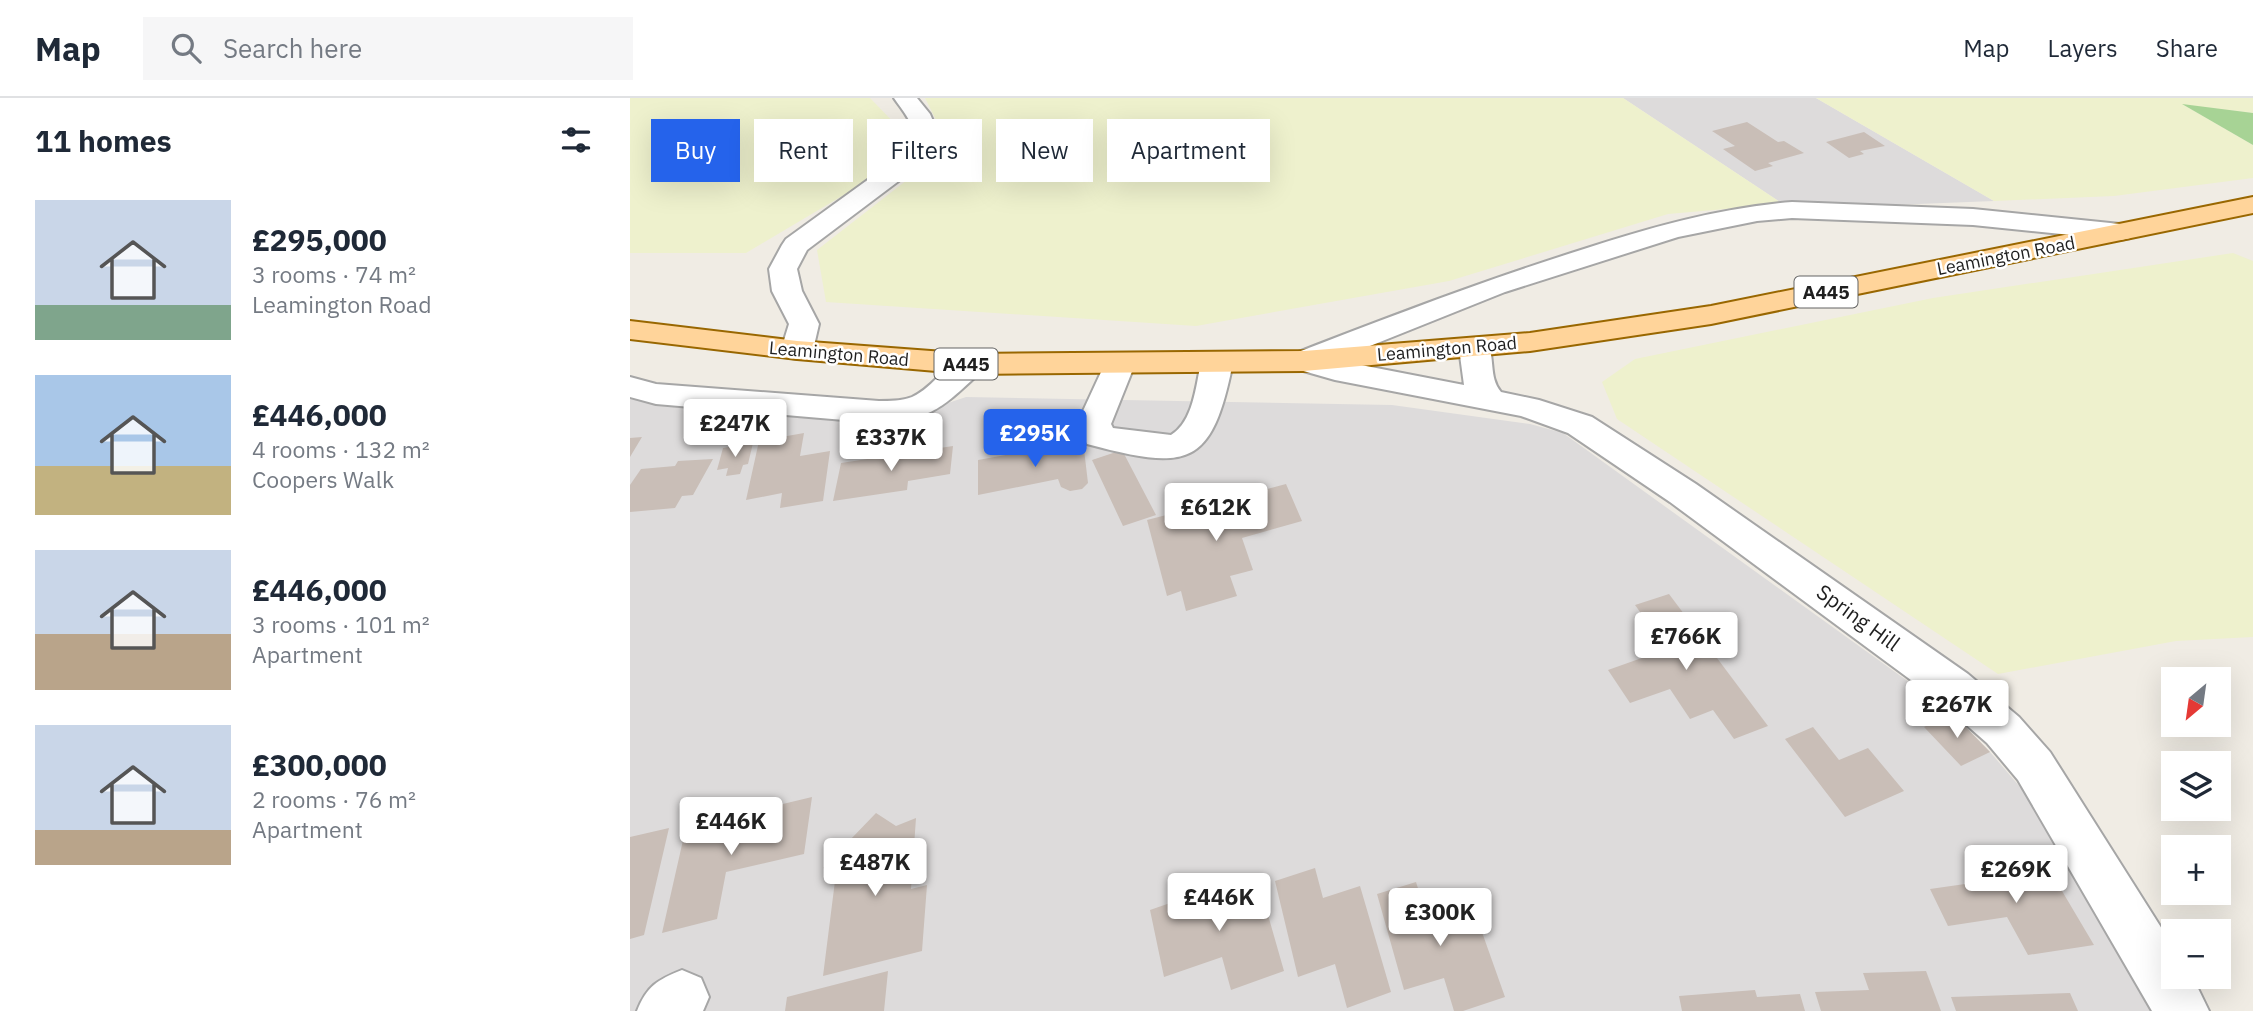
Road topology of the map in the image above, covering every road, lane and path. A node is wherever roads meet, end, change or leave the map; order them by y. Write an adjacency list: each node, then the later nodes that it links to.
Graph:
1 (905, 98): 6 (street)
2 (2253, 205): 3 (main road, Leamington Road / A445)
3 (2120, 232): 5 (main road, Leamington Road / A445); 7 (street)
4 (630, 330): 6 (main road, Leamington Road / A445)
5 (1475, 348): 7 (main road, Leamington Road / A445); 12 (street)
6 (797, 350): 9 (main road, Leamington Road / A445)
7 (1304, 361): 8 (main road, Leamington Road / A445); 12 (street, Spring Hill)
8 (1217, 362): 10 (main road, Leamington Road / A445); 10 (street)
9 (971, 364): 10 (main road, Leamington Road / A445); 11 (street)
10 (1119, 364)
11 (630, 387)
12 (1489, 398): 13 (street, Spring Hill)
13 (2182, 1011)

